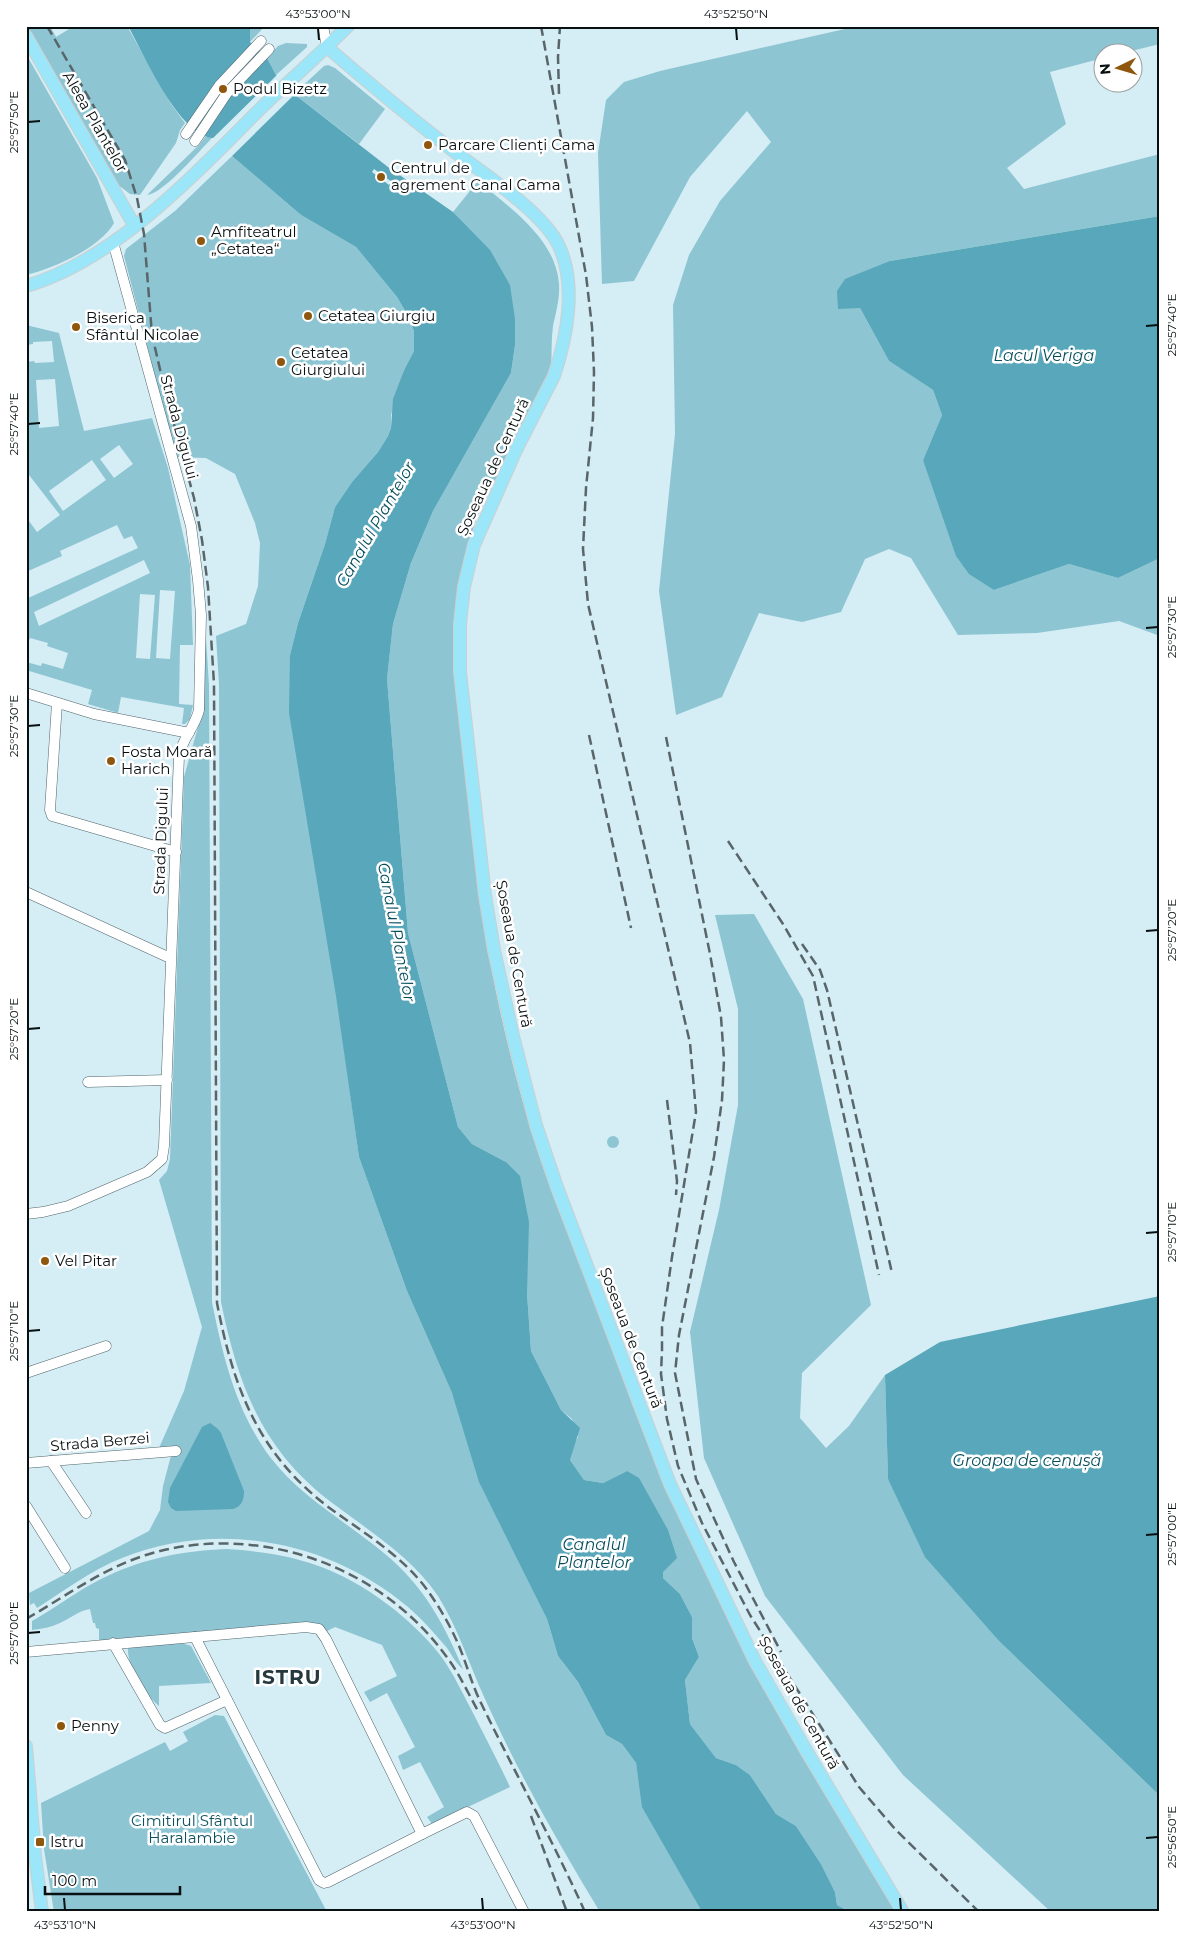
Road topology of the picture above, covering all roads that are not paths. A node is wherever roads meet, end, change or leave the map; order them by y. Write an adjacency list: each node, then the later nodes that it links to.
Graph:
1 (323, 26): 5 (street)
2 (348, 26): 5 (main road)
3 (26, 36): 9 (main road, Aleea Plantelor)
4 (261, 41): 7 (street)
5 (327, 47): 9 (main road); 38 (main road, Șoseaua de Centură)
6 (269, 49): 8 (street)
7 (186, 134)
8 (195, 141)
9 (134, 225): 10 (main road)
10 (113, 242): 11 (main road); 14 (street, Strada Digului)
11 (26, 286)
12 (26, 693): 13 (street)
13 (57, 703): 14 (street); 15 (street)
14 (189, 732): 15 (street, Strada Digului)
15 (176, 852): 17 (street, Strada Digului)
16 (26, 892): 17 (street)
17 (170, 958): 18 (street, Strada Digului)
18 (166, 1080): 19 (street); 20 (street, Strada Digului)
19 (88, 1082)
20 (26, 1214)
21 (106, 1346): 22 (street)
22 (26, 1373)
23 (176, 1451): 24 (street, Strada Berzei)
24 (51, 1461): 25 (street, Strada Berzei); 27 (street)
25 (26, 1463)
26 (26, 1506): 28 (street)
27 (86, 1513)
28 (65, 1568)
29 (195, 1636): 30 (street); 32 (street); 35 (street)
30 (113, 1643): 31 (street); 32 (street)
31 (26, 1652)
32 (227, 1700): 35 (street)
33 (26, 1746): 34 (main road)
34 (29, 1819): 36 (main road)
35 (422, 1834): 37 (street)
36 (42, 1912)
37 (524, 1912)
38 (903, 1912)

